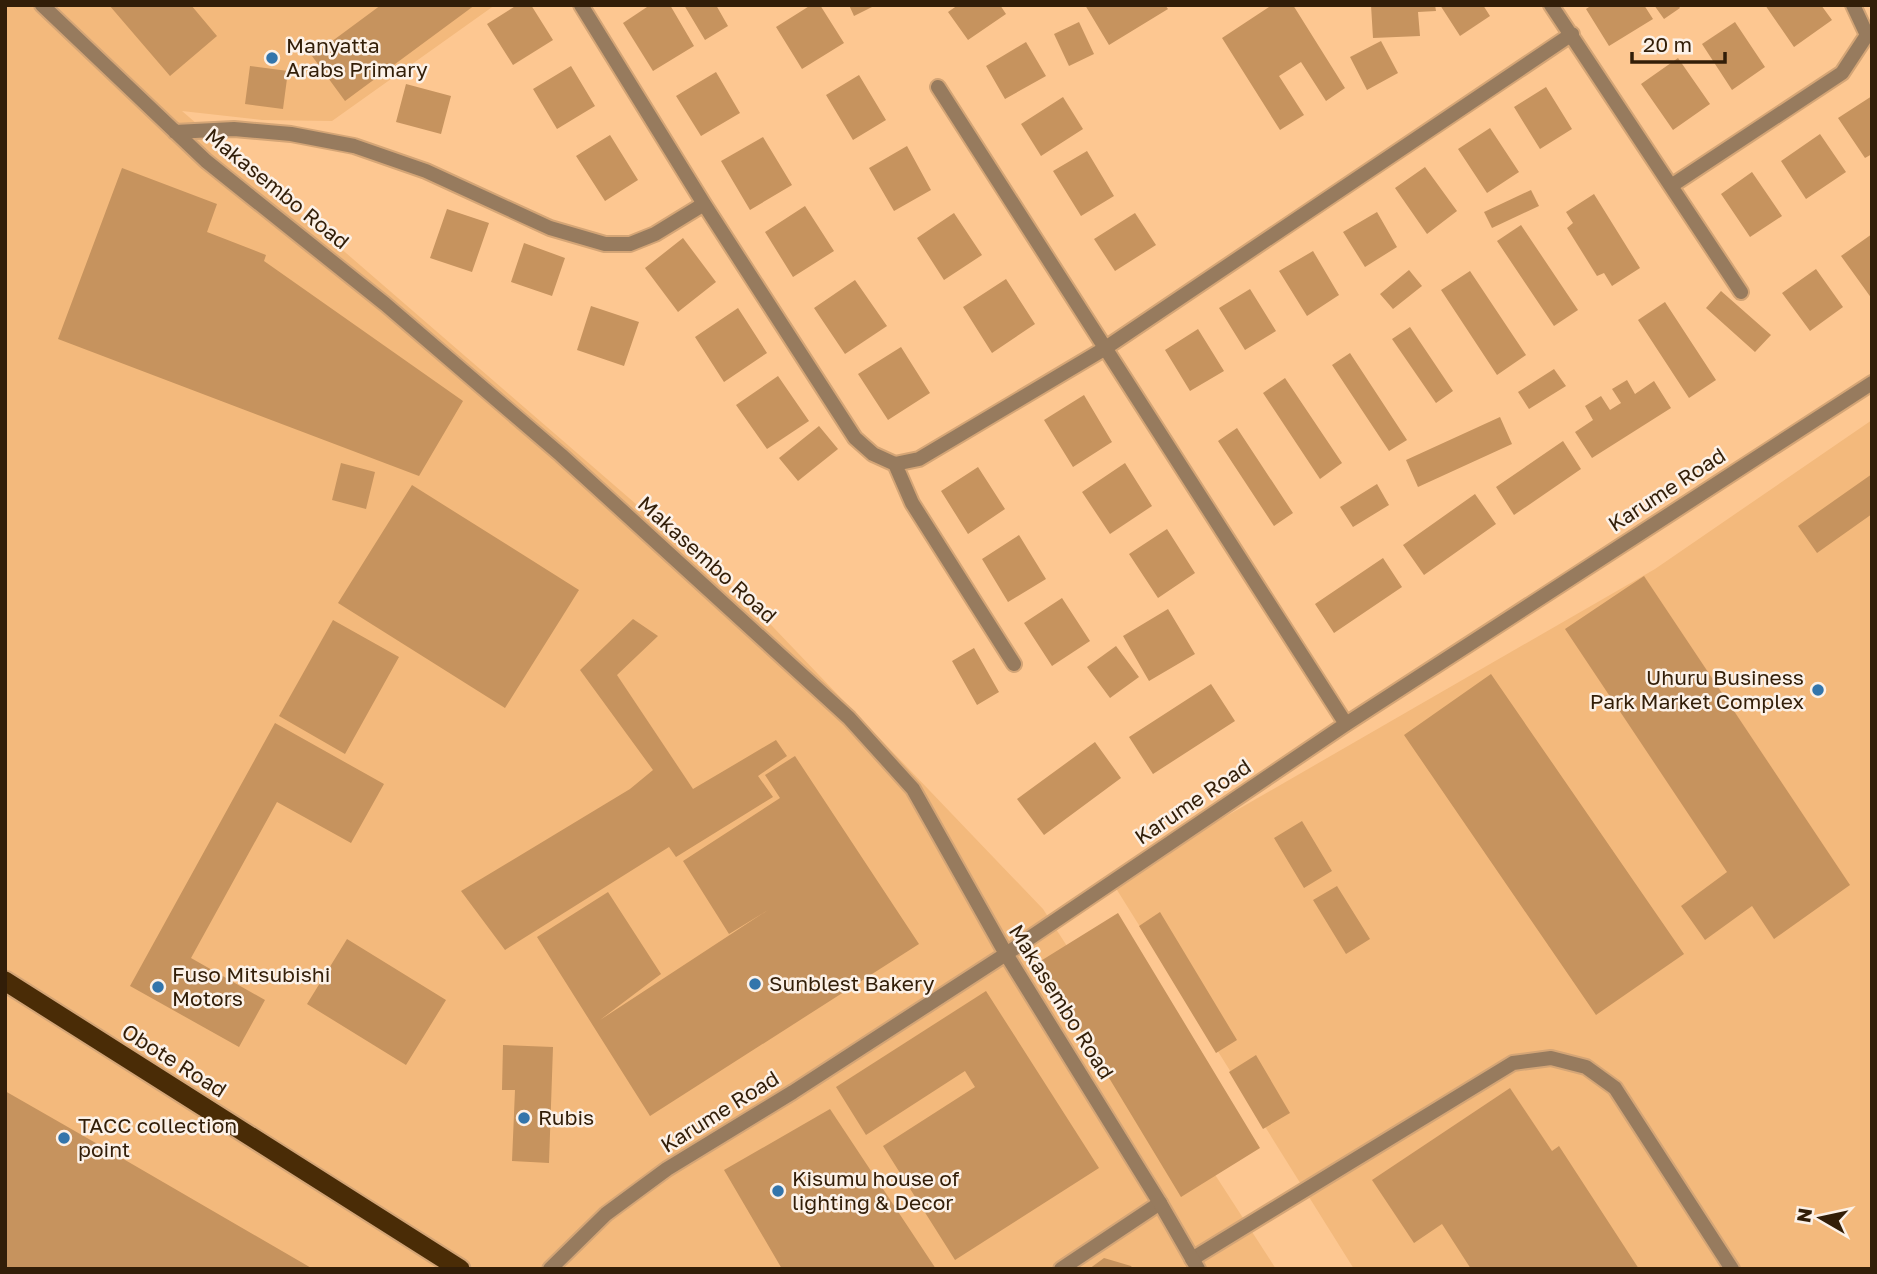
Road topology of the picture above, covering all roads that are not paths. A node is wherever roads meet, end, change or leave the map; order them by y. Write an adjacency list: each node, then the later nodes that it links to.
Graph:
1 (42, 5): 7 (street, Makasembo Road)
2 (581, 5): 9 (street)
3 (1552, 5): 5 (street)
4 (1853, 5): 8 (street)
5 (1572, 34): 8 (street); 11 (street)
6 (937, 87): 11 (street)
7 (175, 132): 9 (street); 16 (street, Makasembo Road)
8 (1671, 186): 10 (street)
9 (705, 204): 13 (street)
10 (1741, 292)
11 (1104, 349): 13 (street); 15 (street)
12 (1872, 383): 15 (street, Karume Road)
13 (895, 464): 14 (street)
14 (1014, 664)
15 (1346, 724): 16 (street, Karume Road)
16 (1006, 954): 18 (street, Makasembo Road); 21 (street, Karume Road)
17 (5, 981): 20 (highway, Obote Road)
18 (1160, 1203): 19 (street, Makasembo Road); 22 (street)
19 (1195, 1264): 23 (street)
20 (460, 1269)
21 (550, 1269)
22 (1061, 1269)
23 (1732, 1269)

